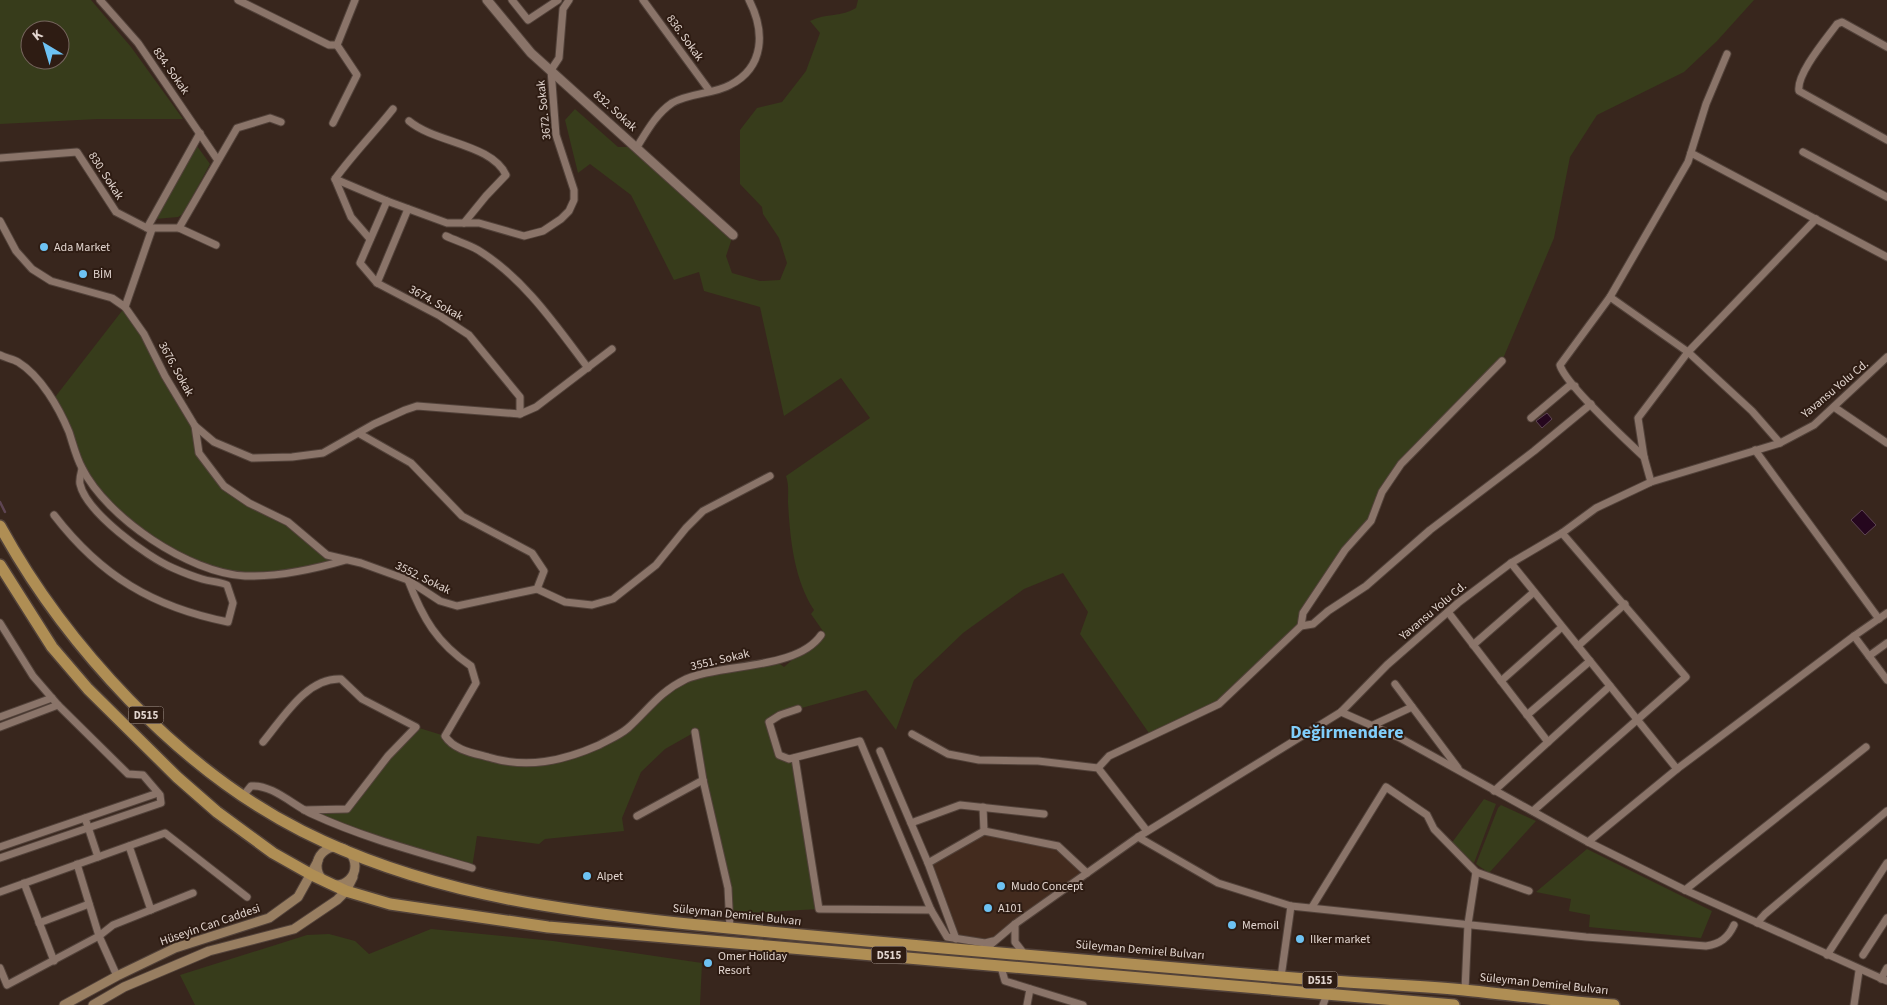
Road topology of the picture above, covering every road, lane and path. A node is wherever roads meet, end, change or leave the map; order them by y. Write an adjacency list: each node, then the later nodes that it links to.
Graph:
1 (100, 0): 19 (street, 834. Sokak)
2 (238, 0): 10 (street)
3 (355, 0): 10 (street)
4 (487, 0): 13 (street, 832. Sokak)
5 (512, 0): 6 (street)
6 (558, 0)
7 (569, 0): 13 (street)
8 (642, 0): 14 (street, 836. Sokak)
9 (749, 0): 14 (street)
10 (337, 45): 18 (street)
11 (1887, 47): 20 (street)
12 (1727, 54): 23 (street)
13 (551, 70): 21 (street, 832. Sokak); 32 (street, 3672. Sokak)
14 (708, 90): 21 (street)
15 (393, 109): 26 (street)
16 (409, 121): 32 (street)
17 (281, 122): 25 (street)
18 (333, 123)
19 (200, 133): 25 (street, 834. Sokak); 33 (street)
20 (1887, 140)
21 (637, 147): 35 (street, 832. Sokak)
22 (1803, 152): 27 (street)
23 (1690, 153): 30 (street); 41 (street)
24 (0, 158): 33 (street, 830. Sokak)
25 (217, 159): 34 (street)
26 (336, 179): 28 (street, 3672. Sokak); 37 (street)
27 (1887, 197)
28 (388, 201): 29 (street, 3672. Sokak); 37 (street)
29 (408, 209): 32 (street, 3672. Sokak); 40 (street)
30 (1816, 219): 39 (street); 44 (street)
31 (0, 221): 42 (street)
32 (464, 223)
33 (149, 228): 34 (street); 42 (street)
34 (179, 228): 38 (street)
35 (734, 235)
36 (446, 236): 48 (street)
37 (370, 239): 40 (street)
38 (216, 245)
39 (1887, 257)
40 (377, 283): 52 (street, 3674. Sokak)
41 (1610, 297): 44 (street); 49 (street)
42 (126, 306): 54 (street, 3676. Sokak)
43 (612, 349): 48 (street)
44 (1688, 352): 57 (street); 61 (street)
45 (0, 355): 62 (street)
46 (1887, 358): 51 (street, Yavansu Yolu Cd.)
47 (1502, 361): 79 (street)
48 (588, 368): 52 (street)
49 (1575, 386): 50 (street); 53 (street)
50 (1592, 404): 61 (street); 79 (street)
51 (1834, 407): 57 (street, Yavansu Yolu Cd.); 58 (street)
52 (520, 414): 55 (street, 3676. Sokak)
53 (1531, 418)
54 (195, 426): 56 (street, 3676. Sokak); 59 (street, 3552. Sokak)
55 (360, 434): 56 (street, 3676. Sokak); 72 (street)
56 (208, 437): 59 (street)
57 (1780, 443): 60 (street, Yavansu Yolu Cd.)
58 (1887, 443)
59 (198, 444): 68 (street, 3552. Sokak)
60 (1756, 450): 64 (street, Yavansu Yolu Cd.); 77 (street)
61 (1644, 458): 64 (street)
62 (82, 469): 65 (street); 68 (street)
63 (770, 476): 72 (street)
64 (1651, 482): 67 (street, Yavansu Yolu Cd.)
65 (54, 515)
66 (0, 526): 115 (highway, Süleyman Demirel Bulvarı / D515)
67 (1562, 533): 69 (street, Yavansu Yolu Cd.); 74 (street)
68 (347, 560): 71 (street, 3552. Sokak)
69 (1511, 564): 73 (street); 75 (street, Yavansu Yolu Cd.)
70 (0, 565): 141 (highway, D515)
71 (408, 580): 72 (street, 3552. Sokak); 81 (street, 3551. Sokak)
72 (537, 589)
73 (1534, 592): 80 (street); 84 (street)
74 (1625, 604): 85 (street); 99 (street)
75 (1448, 612): 84 (street); 96 (street, Yavansu Yolu Cd.)
76 (1887, 613): 77 (street)
77 (1879, 618): 82 (street)
78 (0, 623): 92 (street)
79 (1301, 626): 109 (street)
80 (1562, 627): 85 (street); 89 (street)
81 (820, 635)
82 (1854, 636): 86 (street); 110 (street)
83 (1887, 642): 86 (street)
84 (1473, 645): 89 (street)
85 (1578, 646): 87 (street)
86 (1869, 656): 88 (street)
87 (1590, 661): 91 (street); 97 (street)
88 (1887, 680)
89 (1501, 681): 97 (street)
90 (1395, 684): 94 (street)
91 (1610, 686): 99 (street); 105 (street)
92 (52, 698): 93 (street); 98 (street)
93 (58, 705): 100 (street); 114 (street)
94 (1412, 707): 101 (street); 111 (street)
95 (798, 709): 108 (street)
96 (1341, 712): 101 (street); 126 (street, Yavansu Yolu Cd.)
97 (1527, 715): 105 (street)
98 (0, 717)
99 (1636, 719): 110 (street); 118 (street)
100 (0, 726)
101 (1370, 726): 111 (street)
102 (695, 732): 112 (street)
103 (912, 734): 109 (street)
104 (263, 742): 117 (street)
105 (1548, 742): 113 (street)
106 (1866, 747): 145 (street)
107 (880, 751): 123 (street)
108 (795, 758): 155 (street); 155 (street)
109 (1098, 768): 126 (street)
110 (1677, 769): 128 (street)
111 (1460, 772): 113 (street)
112 (703, 780): 121 (street); 162 (street)
113 (1494, 791): 118 (street)
114 (158, 793): 122 (street); 124 (street)
115 (243, 796): 117 (street); 131 (highway, Süleyman Demirel Bulvarı / D515)
116 (983, 807): 120 (street); 123 (street); 125 (street)
117 (304, 810): 138 (street)
118 (1533, 811): 128 (street)
119 (1887, 811): 158 (street)
120 (1044, 814)
121 (637, 816)
122 (85, 818): 124 (street); 130 (street)
123 (911, 823): 135 (street)
124 (89, 828): 132 (street); 133 (street)
125 (984, 831): 135 (street); 140 (street)
126 (1147, 831): 127 (street, Yavansu Yolu Cd.)
127 (1138, 836): 140 (street, Yavansu Yolu Cd.); 152 (street)
128 (1588, 842): 145 (street)
129 (129, 846): 132 (street); 150 (street); 154 (street)
130 (0, 847)
131 (342, 849): 134 (main road); 142 (main road); 162 (highway, Süleyman Demirel Bulvarı / D515)
132 (98, 857): 137 (street)
133 (0, 858)
134 (318, 861): 141 (main road, Hüseyin Can Caddesi); 144 (main road)
135 (928, 863): 164 (street)
136 (1887, 863): 168 (street)
137 (78, 864): 143 (street); 151 (street)
138 (472, 868)
139 (1476, 872): 147 (street); 153 (street); 160 (street)
140 (1087, 873): 159 (street, Yavansu Yolu Cd.)
141 (312, 875): 144 (highway, D515); 175 (main road, Hüseyin Can Caddesi)
142 (353, 877): 144 (main road); 146 (main road, Hüseyin Can Caddesi)
143 (24, 883): 148 (street); 157 (street)
144 (328, 883): 146 (highway, D515)
145 (1685, 890): 158 (street)
146 (346, 891): 171 (highway, D515); 182 (main road, Hüseyin Can Caddesi)
147 (1529, 891)
148 (0, 892)
149 (193, 893): 154 (street)
150 (247, 897)
151 (89, 904): 157 (street); 163 (street)
152 (1291, 906): 153 (street); 176 (street)
153 (1312, 907): 160 (street)
154 (151, 910): 163 (street)
155 (931, 910): 164 (street)
156 (1887, 918): 169 (street)
157 (39, 923): 170 (street)
158 (1757, 923): 168 (street)
159 (1015, 924): 165 (street, Yavansu Yolu Cd.); 167 (street)
160 (1468, 924): 161 (street); 179 (street)
161 (1734, 925)
162 (730, 928): 166 (highway, Süleyman Demirel Bulvarı / D515)
163 (100, 936): 170 (street); 175 (street)
164 (956, 939): 165 (street)
165 (995, 941): 166 (street, Yavansu Yolu Cd.)
166 (982, 951): 167 (highway, Süleyman Demirel Bulvarı / D515)
167 (1025, 955): 176 (highway, Süleyman Demirel Bulvarı / D515)
168 (1827, 955): 174 (street)
169 (1863, 955)
170 (54, 961): 172 (street)
171 (1001, 967): 178 (street); 180 (highway, D515)
172 (0, 968)
173 (1887, 968): 177 (street)
174 (1860, 971): 177 (street); 187 (street)
175 (117, 976): 181 (main road, Hüseyin Can Caddesi)
176 (1281, 977): 179 (highway, Süleyman Demirel Bulvarı / D515)
177 (1884, 980)
178 (1030, 989): 183 (street); 184 (street)
179 (1464, 990): 186 (highway, Süleyman Demirel Bulvarı / D515)
180 (1325, 1000): 185 (highway, D515)
181 (64, 1005)
182 (93, 1005)
183 (1027, 1005)
184 (1083, 1005)
185 (1454, 1005)
186 (1614, 1005)
187 (1854, 1005)

